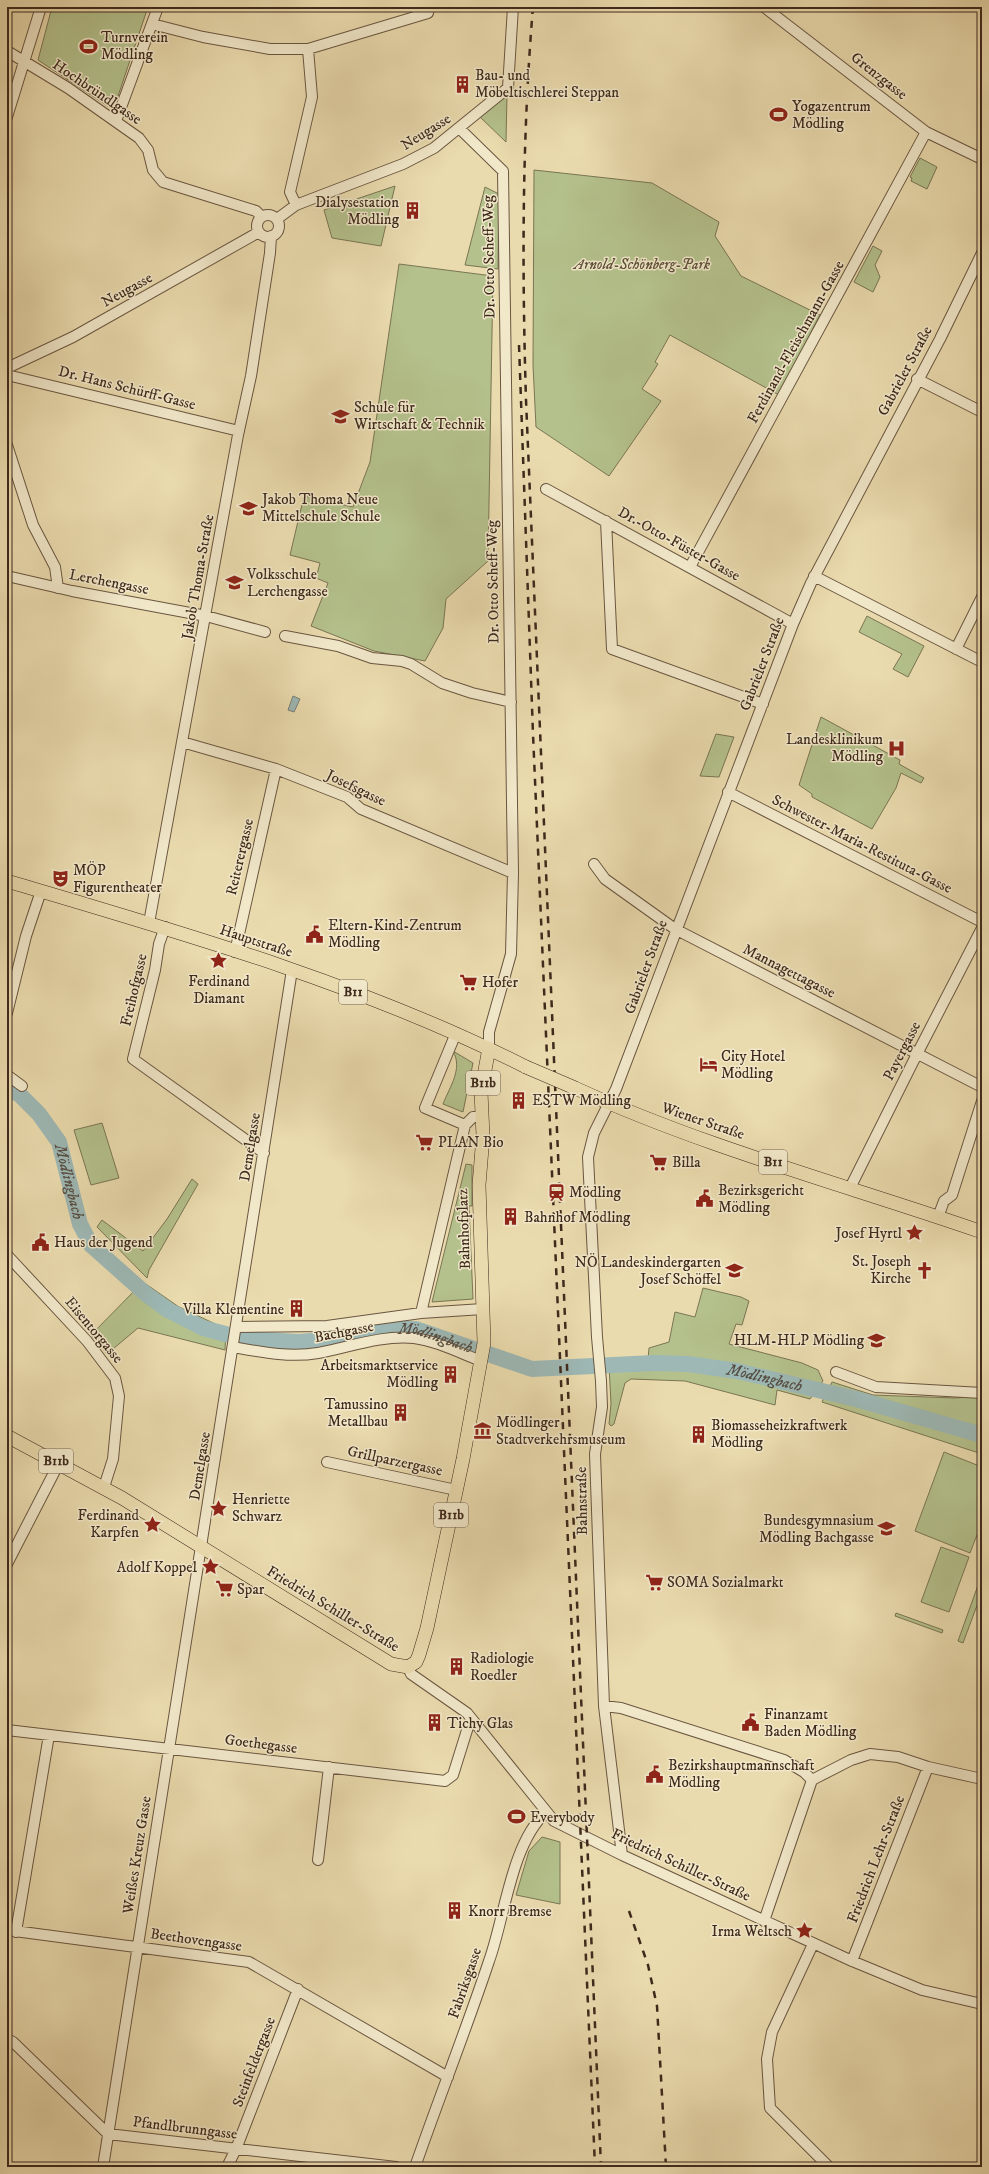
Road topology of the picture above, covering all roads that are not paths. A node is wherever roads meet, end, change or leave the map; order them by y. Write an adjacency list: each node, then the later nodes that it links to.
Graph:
1 (41, 7): 9 (street)
2 (158, 7): 6 (street)
3 (429, 7): 7 (street)
4 (513, 7): 12 (street, Neugasse)
5 (764, 7): 13 (street, Grenzgasse)
6 (152, 24): 7 (street); 11 (street)
7 (308, 49): 15 (street)
8 (7, 51): 9 (street, Hochbründlgasse)
9 (25, 62): 10 (street); 11 (street, Hochbründlgasse)
10 (7, 117)
11 (116, 121): 16 (street, Hochbründlgasse)
12 (460, 129): 15 (street, Neugasse); 40 (street, Dr. Otto Scheff-Weg)
13 (926, 132): 14 (street, Grenzgasse); 29 (street, Ferdinand-Fleischmann-Gasse)
14 (982, 158)
15 (296, 205): 17 (street, Neugasse)
16 (262, 217): 17 (street); 18 (street)
17 (277, 219): 19 (street)
18 (259, 232): 19 (street); 21 (street, Neugasse)
19 (271, 236): 25 (street, Jakob Thoma-Straße)
20 (982, 253): 23 (street, Gabrieler Straße)
21 (7, 368)
22 (7, 375): 25 (street, Dr. Hans Schürff-Gasse)
23 (917, 379): 24 (street); 31 (street, Gabrieler Straße)
24 (982, 412)
25 (239, 431): 34 (street, Jakob Thoma-Straße)
26 (7, 445): 32 (street)
27 (548, 490): 28 (street, Dr.-Otto-Füster-Gasse)
28 (606, 521): 29 (street, Dr.-Otto-Füster-Gasse); 41 (street)
29 (690, 567): 35 (street, Dr.-Otto-Füster-Gasse)
30 (7, 576): 32 (street, Lerchengasse)
31 (814, 576): 35 (street, Gabrieler Straße); 38 (street)
32 (58, 588): 34 (street, Lerchengasse)
33 (982, 598): 38 (street)
34 (206, 616): 36 (street, Lerchengasse); 42 (street, Jakob Thoma-Straße)
35 (793, 624): 41 (street, Gabrieler Straße)
36 (265, 632)
37 (286, 636): 40 (street)
38 (956, 649): 39 (street)
39 (982, 662)
40 (511, 702): 46 (street, Dr. Otto Scheff-Weg)
41 (763, 704): 44 (street, Gabrieler Straße)
42 (182, 742): 43 (street, Josefsgasse); 50 (street, Jakob Thoma-Straße)
43 (276, 769): 46 (street, Josefsgasse); 54 (street, Reiterergasse)
44 (728, 792): 49 (street, Schwester-Maria-Restituta-Gasse); 53 (street, Gabrieler Straße)
45 (594, 864): 53 (street, Mannagettagasse)
46 (513, 873): 58 (street, Dr. Otto Scheff-Weg)
47 (7, 881): 48 (main road, Hauptstraße / B11)
48 (41, 892): 50 (main road, Hauptstraße / B11); 56 (street)
49 (982, 922)
50 (149, 923): 51 (main road, Hauptstraße / B11)
51 (165, 927): 54 (main road, Hauptstraße / B11); 67 (street, Freihofgasse)
52 (982, 928): 59 (street, Payergasse)
53 (676, 930): 59 (street, Mannagettagasse); 64 (street, Gabrieler Straße)
54 (235, 952): 55 (main road, Hauptstraße / B11)
55 (292, 970): 57 (main road, Hauptstraße / B11); 67 (street, Demelgasse)
56 (7, 1013)
57 (456, 1033): 58 (main road, Hauptstraße / B11); 66 (street)
58 (489, 1048): 64 (main road, Wiener Straße / B11, bridge); 65 (main road, Bahnhofplatz / B11b)
59 (917, 1054): 62 (street, Mannagettagasse); 68 (street, Payergasse)
60 (7, 1075): 61 (street)
61 (22, 1086)
62 (982, 1087)
63 (982, 1102): 69 (street)
64 (609, 1103): 68 (main road, Wiener Straße / B11); 87 (street, Bahnstraße)
65 (481, 1117): 66 (street); 72 (main road, Bahnhofplatz / B11b)
66 (465, 1125): 73 (street, Bahnhofplatz)
67 (264, 1153): 74 (street, Demelgasse)
68 (850, 1188): 69 (main road, Wiener Straße / B11)
69 (938, 1216): 70 (main road, Wiener Straße / B11)
70 (982, 1232)
71 (7, 1255): 82 (street, Eisentorgasse)
72 (483, 1309): 73 (street, Bachgasse); 76 (main road, Bahnhofplatz / B11b)
73 (421, 1313): 74 (street, Bachgasse)
74 (238, 1328): 75 (street, Demelgasse)
75 (233, 1344): 76 (street, Bachgasse); 84 (street, Demelgasse)
76 (481, 1359): 83 (main road, B11b)
77 (836, 1372): 78 (street)
78 (982, 1393)
79 (7, 1436): 81 (main road, Friedrich Schiller-Straße / B11b)
80 (327, 1462): 83 (street, Grillparzergasse)
81 (59, 1463): 82 (main road, Friedrich Schiller-Straße / B11b); 85 (street)
82 (104, 1487): 84 (main road, Friedrich Schiller-Straße / B11b)
83 (456, 1490): 86 (main road, B11b)
84 (202, 1547): 86 (main road, Friedrich Schiller-Straße / B11b); 91 (street, Weißes Kreuz Gasse)
85 (7, 1564)
86 (408, 1667): 88 (street, Friedrich Schiller-Straße)
87 (604, 1706): 95 (street); 97 (street, Bahnstraße)
88 (472, 1721): 92 (street, Goethegasse); 96 (street, Friedrich Schiller-Straße)
89 (7, 1730): 90 (street, Goethegasse)
90 (49, 1735): 91 (street, Goethegasse); 100 (street)
91 (169, 1748): 92 (street, Goethegasse); 102 (street, Weißes Kreuz Gasse)
92 (329, 1767): 98 (street)
93 (928, 1767): 94 (street); 95 (street); 103 (street, Friedrich Lehr-Straße)
94 (982, 1779)
95 (812, 1780): 99 (street)
96 (546, 1812): 97 (street, Friedrich Schiller-Straße); 107 (street, Fabriksgasse)
97 (622, 1855): 99 (street, Friedrich Schiller-Straße)
98 (318, 1860)
99 (764, 1921): 101 (street, Friedrich Schiller-Straße)
100 (11, 1931): 102 (street, Beethovengasse)
101 (813, 1944): 103 (street, Friedrich Schiller-Straße); 114 (street)
102 (138, 1947): 104 (street, Beethovengasse); 108 (street, Weißes Kreuz Gasse)
103 (852, 1961): 105 (street, Friedrich Schiller-Straße)
104 (298, 1989): 107 (street, Beethovengasse); 109 (street, Steinfeldergasse)
105 (982, 2004)
106 (7, 2040): 108 (street)
107 (448, 2076): 113 (street, Fabriksgasse)
108 (108, 2134): 109 (street, Pfandlbrunngasse); 110 (street, Weißes Kreuz Gasse)
109 (236, 2149): 111 (street, Steinfeldergasse); 112 (street, Pfandlbrunngasse)
110 (103, 2167)
111 (227, 2167)
112 (396, 2167)
113 (415, 2167)
114 (829, 2167)

